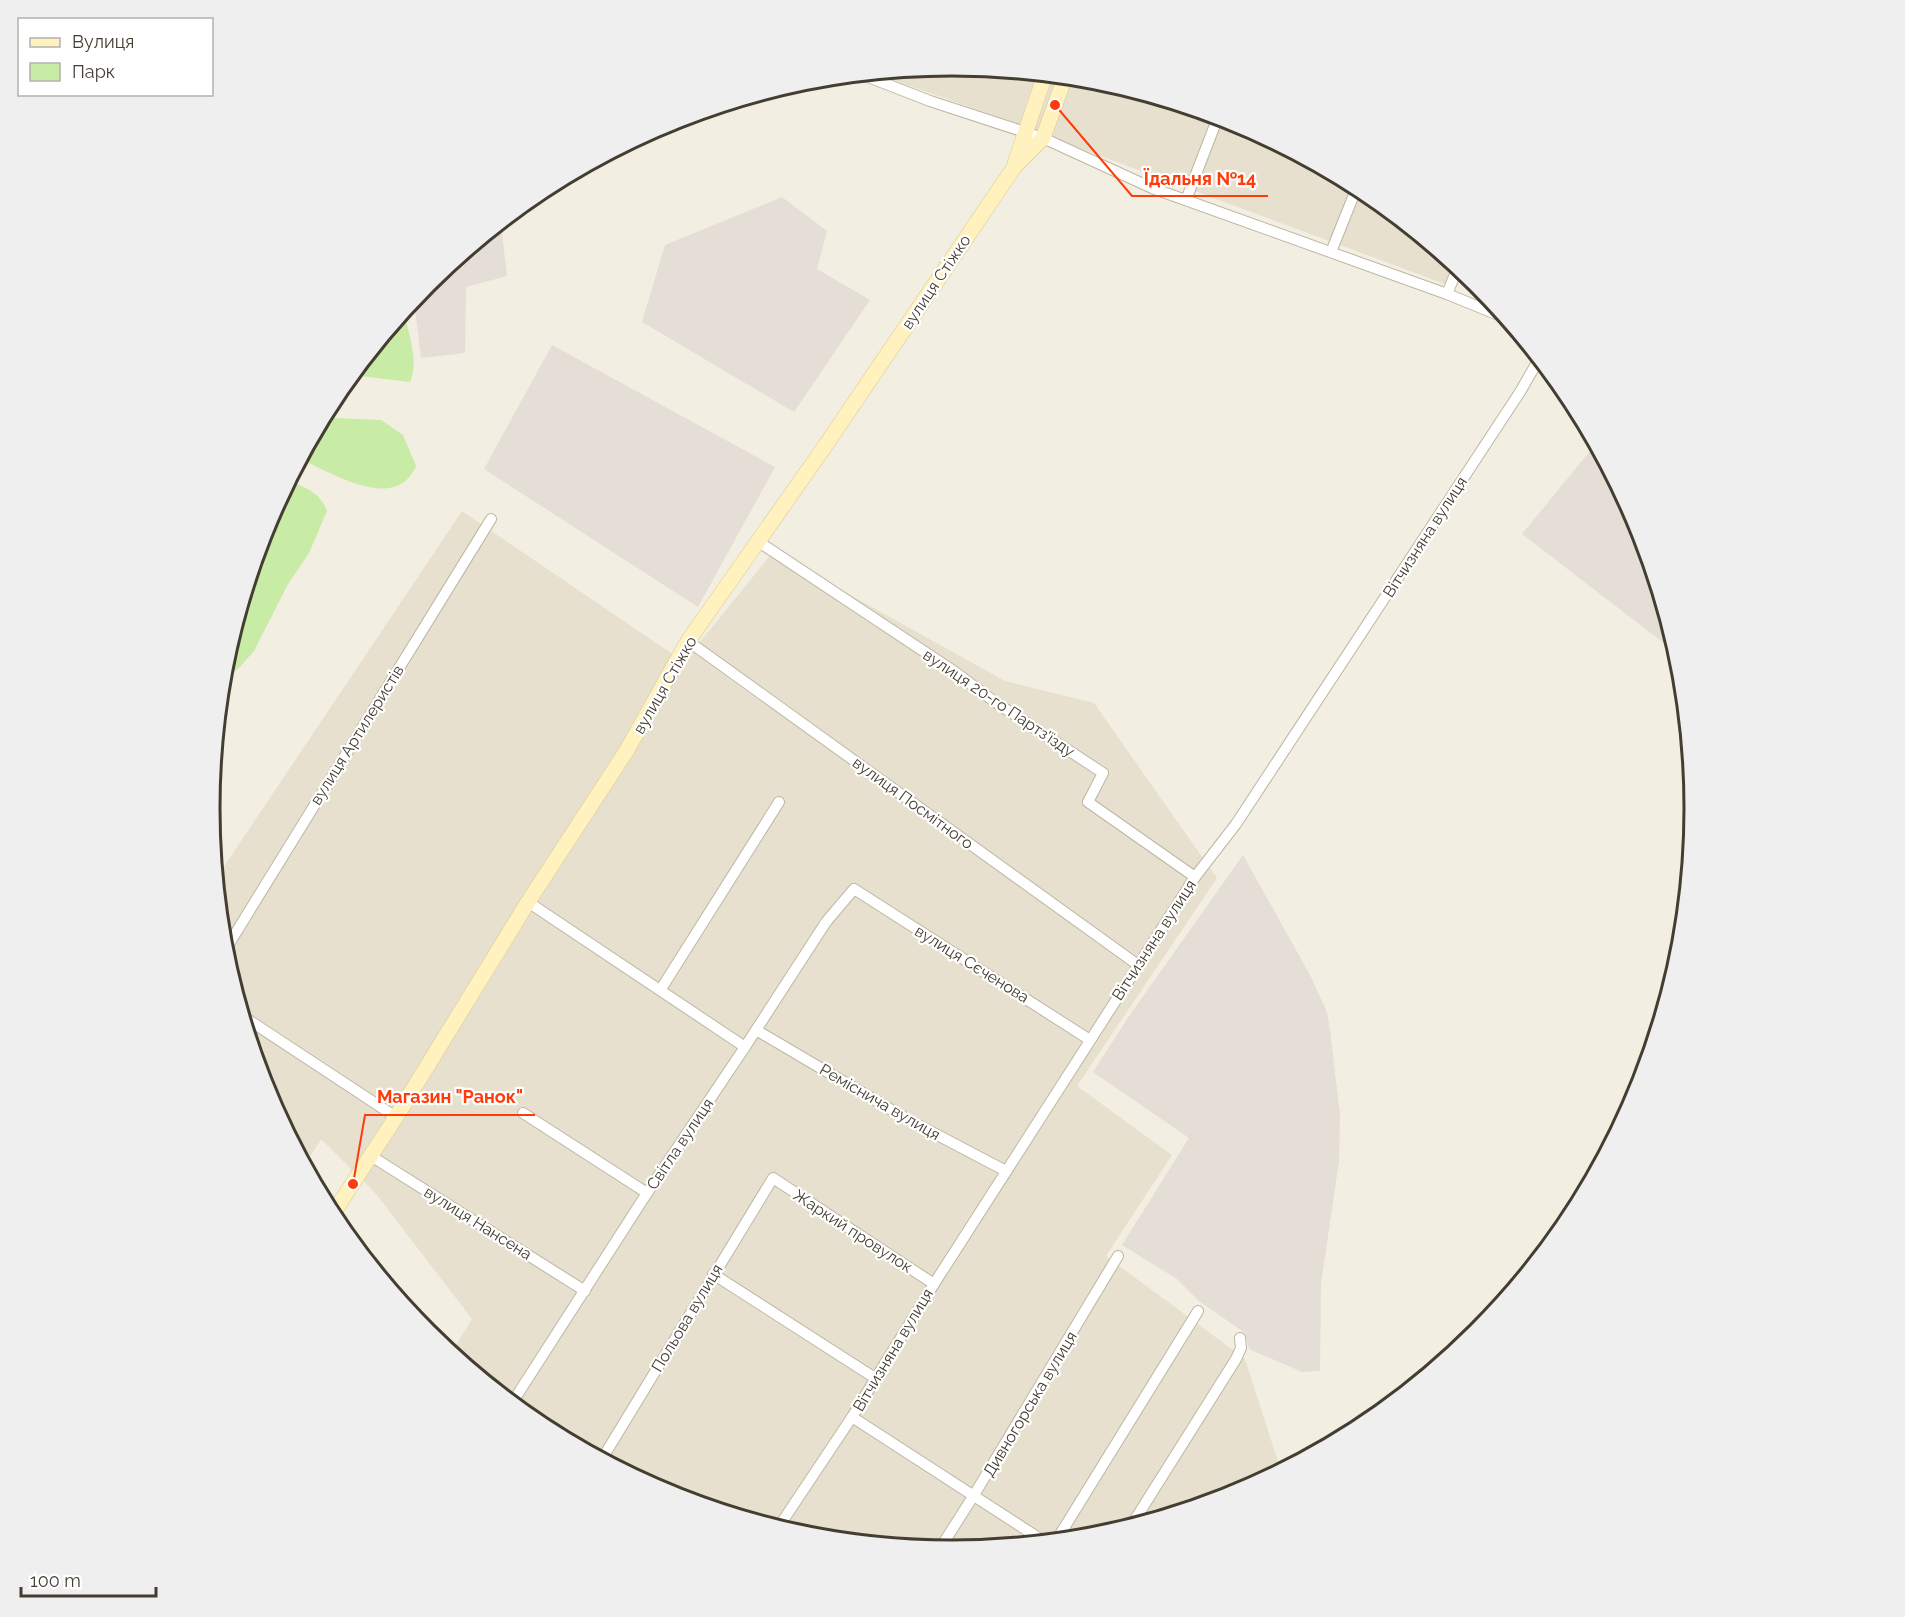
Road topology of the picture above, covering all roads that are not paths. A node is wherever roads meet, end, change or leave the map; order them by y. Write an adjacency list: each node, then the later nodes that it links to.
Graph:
1 (878, 81): 5 (street)
2 (1042, 82): 5 (street, вулиця Стіжко)
3 (1062, 85): 6 (street, вулиця Стіжко)
4 (1215, 125): 9 (street)
5 (1025, 132): 6 (street); 7 (street, вулиця Стіжко)
6 (1043, 138): 7 (street, вулиця Стіжко); 9 (street)
7 (1015, 166): 16 (street, вулиця Стіжко)
8 (1353, 196): 10 (street)
9 (1186, 200): 10 (street)
10 (1331, 252): 12 (street)
11 (1454, 276): 12 (street)
12 (1447, 294): 13 (street)
13 (1489, 311)
14 (1535, 366): 19 (street, Вітчизняна вулиця)
15 (491, 519): 22 (street, вулиця Артилеристів)
16 (759, 543): 17 (street, вулиця Стіжко); 19 (street, вулиця 20-го Партз'їзду)
17 (688, 641): 21 (street, вулиця Стіжко); 23 (street, вулиця Посмітного)
18 (779, 802): 24 (street)
19 (1195, 877): 23 (street, Вітчизняна вулиця)
20 (854, 889): 26 (street, Світла вулиця); 27 (street, вулиця Сєченова)
21 (528, 902): 24 (street); 30 (street, вулиця Стіжко)
22 (233, 938)
23 (1138, 965): 27 (street, Вітчизняна вулиця)
24 (661, 989): 28 (street)
25 (252, 1023): 30 (street)
26 (756, 1030): 28 (street, Світла вулиця); 32 (street, Реміснича вулиця)
27 (1090, 1040): 32 (street, Вітчизняна вулиця)
28 (746, 1047): 34 (street, Світла вулиця)
29 (523, 1113): 34 (street)
30 (396, 1117): 31 (street, вулиця Стіжко)
31 (370, 1156): 35 (street, вулиця Стіжко); 39 (street, вулиця Нансена)
32 (1006, 1171): 38 (street, Вітчизняна вулиця)
33 (773, 1178): 37 (street, Польова вулиця); 38 (street, Жаркий провулок)
34 (647, 1193): 39 (street, Світла вулиця)
35 (338, 1205)
36 (1118, 1257): 46 (street, Дивногорська вулиця)
37 (713, 1274): 42 (street); 45 (street, Польова вулиця)
38 (934, 1284): 42 (street, Вітчизняна вулиця)
39 (585, 1291): 43 (street, Світла вулиця)
40 (1198, 1311): 49 (street)
41 (1240, 1338): 47 (street)
42 (875, 1378): 44 (street, Вітчизняна вулиця)
43 (517, 1396)
44 (852, 1417): 46 (street); 48 (street, Вітчизняна вулиця)
45 (606, 1453)
46 (975, 1495): 50 (street); 51 (street, Дивногорська вулиця)
47 (1137, 1517)
48 (783, 1520)
49 (1062, 1532)
50 (1035, 1535)
51 (946, 1540)

